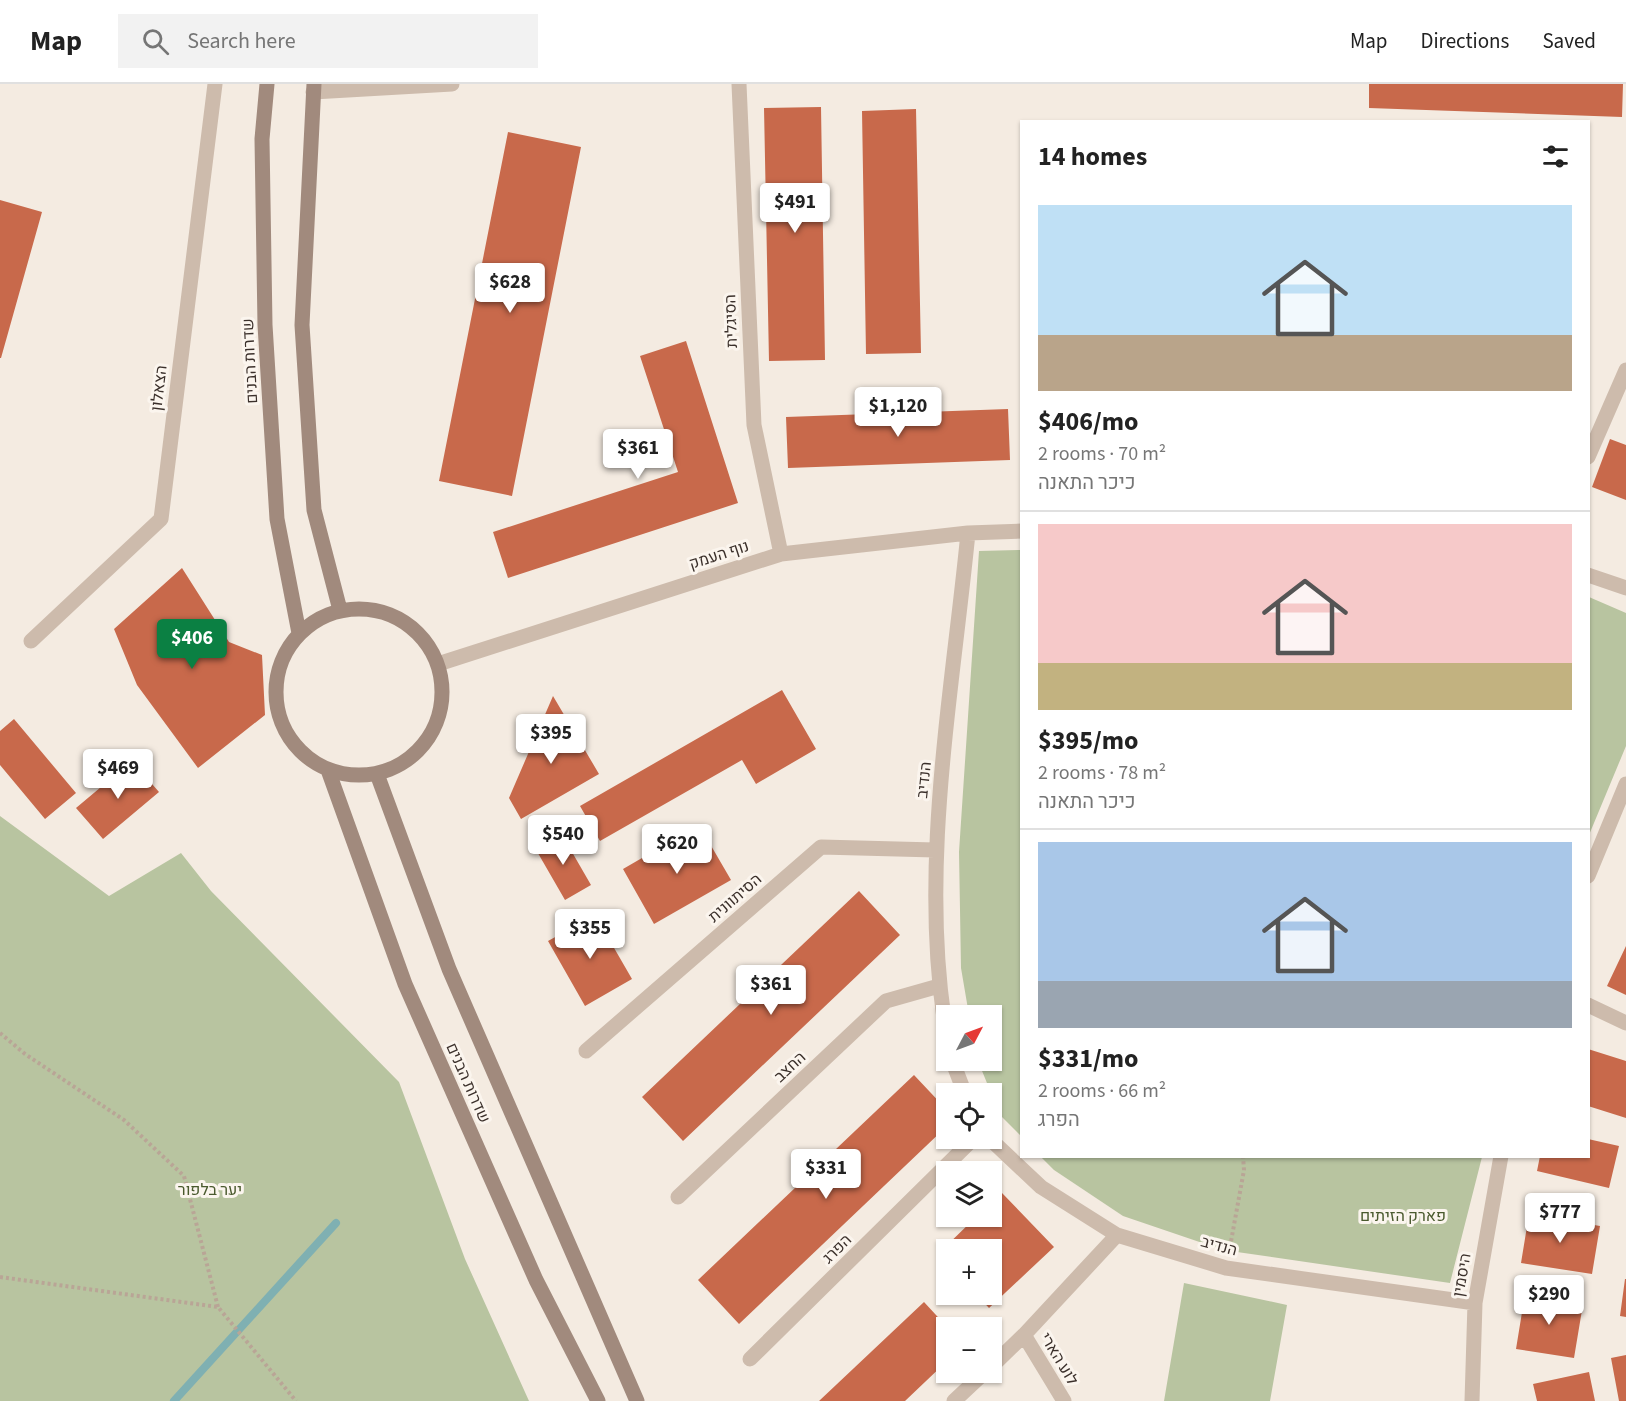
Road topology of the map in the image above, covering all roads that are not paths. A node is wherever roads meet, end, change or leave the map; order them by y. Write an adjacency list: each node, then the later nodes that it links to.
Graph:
1 (215, 84): 15 (street, הצאלון)
2 (267, 84): 14 (main road, שדרות הבנים)
3 (452, 84): 5 (street)
4 (739, 84): 10 (street, הסיגלית)
5 (314, 88): 13 (main road)
6 (1626, 370): 7 (street)
7 (1590, 452)
8 (1020, 531): 9 (street, נוף העמק)
9 (968, 533): 10 (street, נוף העמק); 20 (street, הנדיב)
10 (781, 555): 16 (street, נוף העמק)
11 (1590, 576): 12 (street)
12 (1626, 588)
13 (340, 610): 14 (main road); 16 (main road)
14 (299, 633): 17 (main road)
15 (31, 640)
16 (438, 664): 18 (main road)
17 (328, 770): 18 (main road); 37 (main road, שדרות הבנים)
18 (377, 774): 38 (main road, שדרות הבנים)
19 (1626, 784): 21 (street)
20 (935, 850): 22 (street, הנדיב); 26 (street, הסיתוונית)
21 (1590, 871)
22 (939, 986): 23 (street, הנדיב); 30 (street, החצב)
23 (942, 1005)
24 (1590, 1006): 25 (street)
25 (1626, 1023)
26 (586, 1051)
27 (963, 1149): 35 (street, הפרג)
28 (1000, 1149): 31 (street, הנדיב)
29 (1502, 1158): 32 (street, היסמין)
30 (678, 1197)
31 (1117, 1235): 32 (street, הנדיב); 33 (street)
32 (1475, 1303): 41 (street, היסמין)
33 (1024, 1335): 34 (street); 40 (street, לוע הארי)
34 (1002, 1356)
35 (750, 1359)
36 (973, 1383): 39 (street)
37 (598, 1401)
38 (637, 1401)
39 (954, 1401)
40 (1064, 1401)
41 (1472, 1401)

